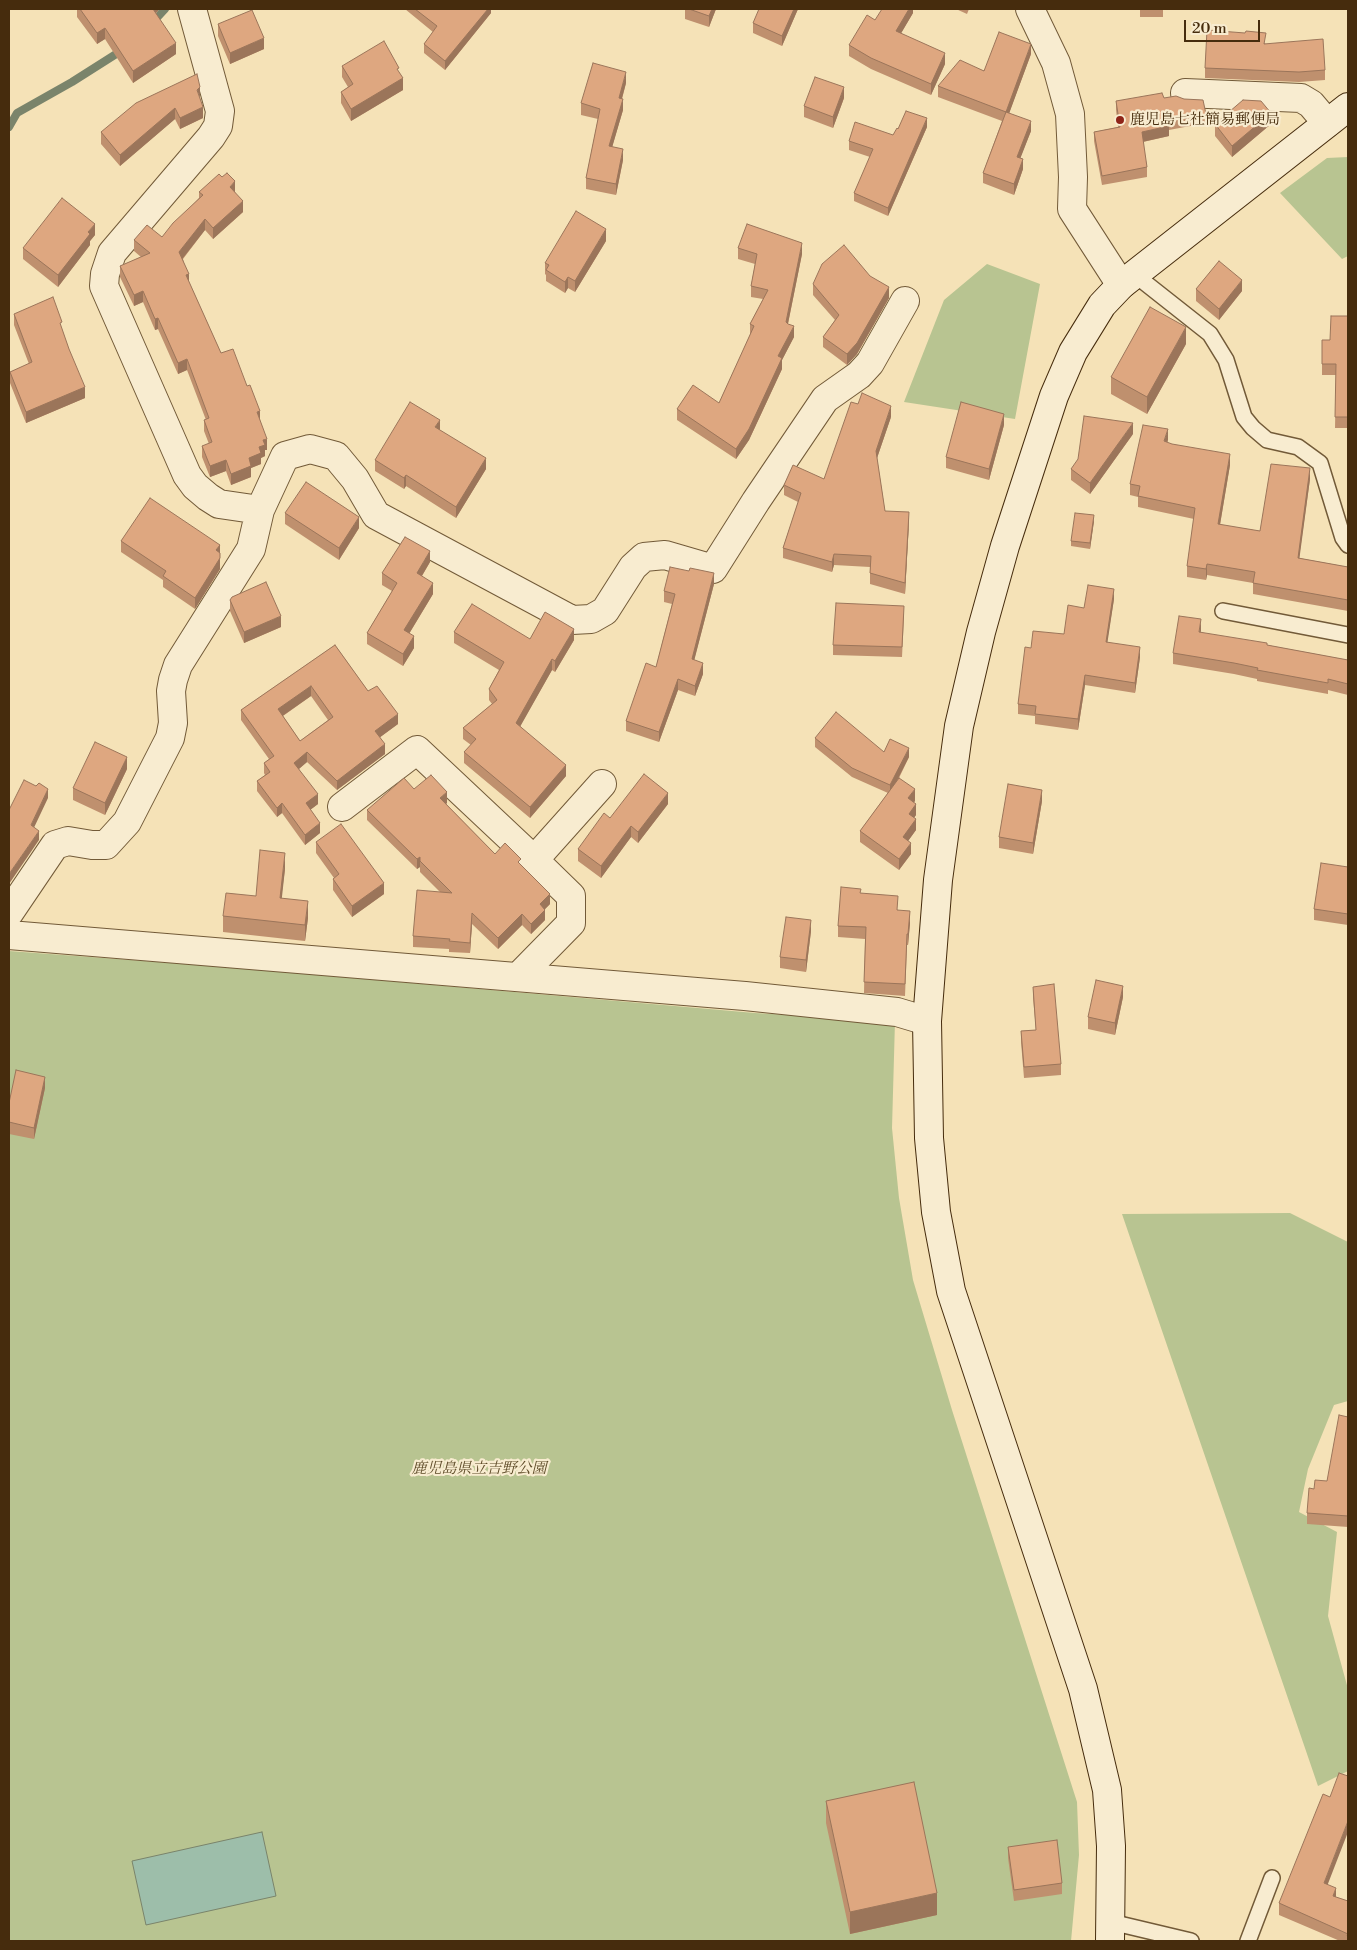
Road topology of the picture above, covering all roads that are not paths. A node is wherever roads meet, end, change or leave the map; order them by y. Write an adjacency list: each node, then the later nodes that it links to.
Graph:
1 (192, 9): 7 (street)
2 (1030, 9): 5 (street)
3 (1185, 93): 4 (street)
4 (1338, 115): 5 (street)
5 (1127, 280): 8 (lane); 17 (street)
6 (905, 301): 7 (street)
7 (260, 510): 14 (street)
8 (1348, 545)
9 (1223, 612): 10 (lane)
10 (1348, 636)
11 (602, 784): 13 (street)
12 (342, 807): 13 (street)
13 (534, 860): 16 (street)
14 (9, 913)
15 (9, 935): 16 (street)
16 (518, 977): 17 (street)
17 (927, 1021): 19 (street)
18 (1272, 1878): 21 (lane)
19 (1111, 1932): 20 (lane)
20 (1191, 1941)
21 (1248, 1941)

